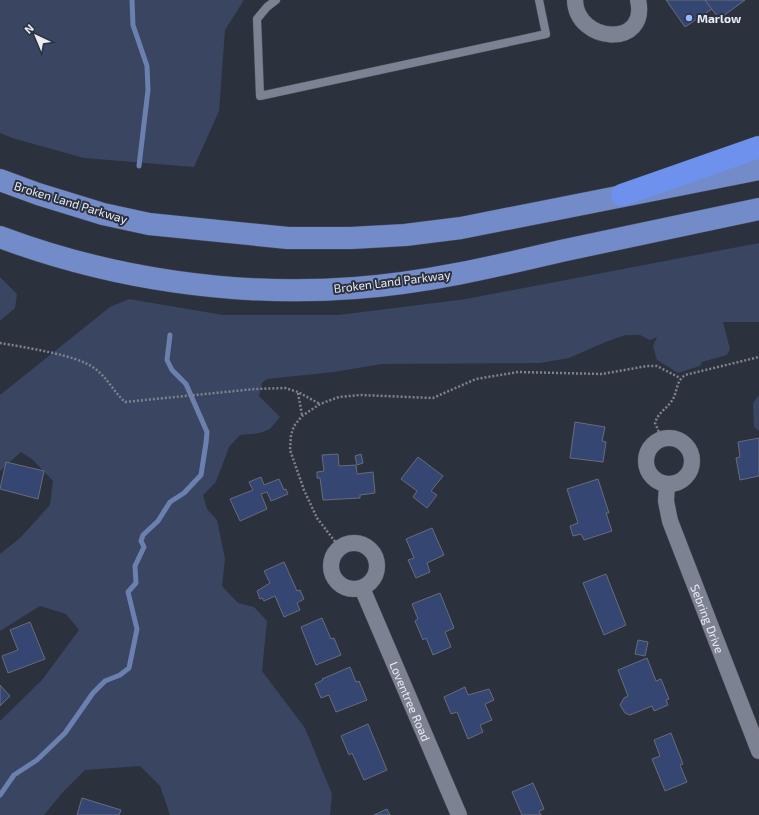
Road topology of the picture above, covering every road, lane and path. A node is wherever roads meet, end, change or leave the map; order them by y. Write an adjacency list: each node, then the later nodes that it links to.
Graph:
1 (276, 0): 2 (lane)
2 (539, 0)
3 (575, 0): 4 (street)
4 (638, 0)
5 (759, 147): 8 (highway)
6 (759, 169): 8 (main road, Broken Land Parkway)
7 (0, 180): 8 (main road, Broken Land Parkway)
8 (622, 195)
9 (759, 209): 10 (main road, Broken Land Parkway)
10 (0, 237)
11 (0, 343): 14 (path)
12 (759, 357): 13 (path)
13 (680, 378): 15 (path); 17 (path)
14 (298, 392): 15 (path); 16 (path)
15 (320, 404): 16 (path)
16 (302, 416): 19 (path)
17 (662, 439): 18 (street); 18 (street)
18 (667, 484): 21 (street, Sebring Drive)
19 (340, 548): 20 (street); 20 (street)
20 (362, 588): 22 (street, Loventree Road)
21 (759, 751)
22 (459, 815)

